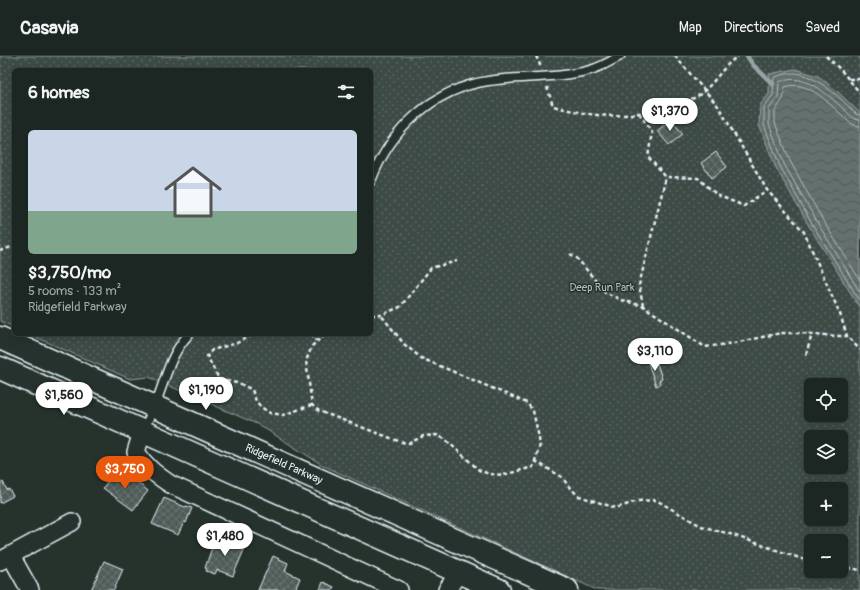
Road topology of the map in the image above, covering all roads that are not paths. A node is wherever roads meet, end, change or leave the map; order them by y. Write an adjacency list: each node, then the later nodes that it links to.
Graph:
1 (620, 56): 2 (lane)
2 (373, 175)
3 (187, 336): 6 (lane)
4 (0, 338): 6 (main road, Ridgefield Parkway)
5 (0, 368): 7 (main road)
6 (154, 407): 7 (lane); 15 (main road, Ridgefield Parkway)
7 (142, 432): 10 (main road); 12 (street)
8 (72, 522): 9 (street)
9 (5, 559): 11 (street)
10 (459, 572): 13 (street); 14 (main road)
11 (30, 590)
12 (398, 590)
13 (447, 590)
14 (499, 590)
15 (567, 590)

